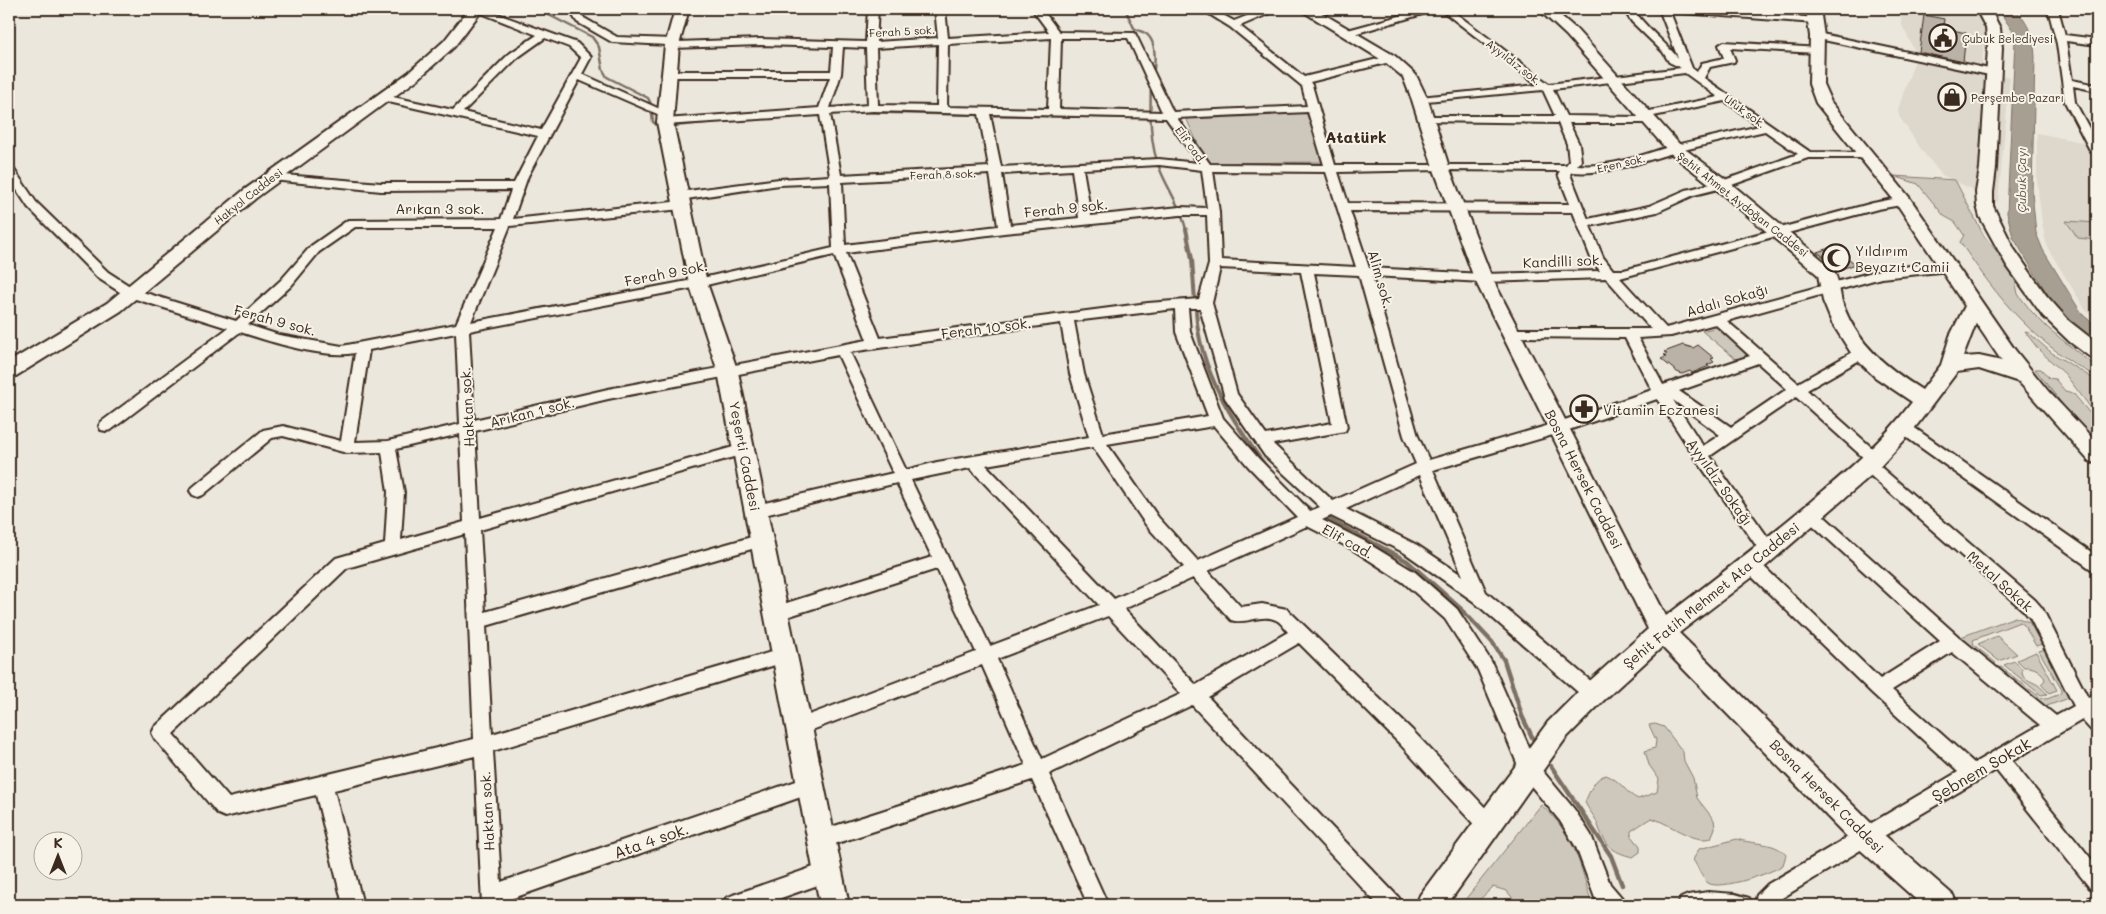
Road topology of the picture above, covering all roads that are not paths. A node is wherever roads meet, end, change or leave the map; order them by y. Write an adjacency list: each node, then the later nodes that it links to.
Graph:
1 (476, 9): 21 (street, Haktan sok.); 42 (street, Hakyol Caddesi)
2 (578, 9): 27 (street, Ferah 5 sok.)
3 (682, 9): 27 (street, Yeşerti Caddesi)
4 (873, 9): 29 (street)
5 (940, 9): 25 (street)
6 (1037, 9): 23 (street)
7 (1206, 9): 18 (street, Alim sok.)
8 (1272, 9): 18 (street)
9 (1306, 9): 20 (street, Bosna Hersek Caddesi)
10 (1435, 9): 20 (street)
11 (1444, 9): 40 (street, Ayyıldız sok.)
12 (1545, 9): 37 (street, Şehit Ahmet Aydoğan Caddesi)
13 (1628, 9): 31 (street, Ufuk sok.)
14 (1664, 9): 17 (street); 31 (street)
15 (1983, 9): 32 (street)
16 (2052, 9): 24 (street)
17 (1743, 12): 19 (street)
18 (1233, 25): 38 (street, Alim sok.)
19 (1815, 29): 32 (street); 36 (street); 61 (street)
20 (1347, 33): 30 (street, Bosna Hersek Caddesi)
21 (545, 34): 35 (street, Haktan sok.); 51 (street)
22 (1132, 34): 23 (street, Ferah 5 sok.); 52 (street, Elif cad.)
23 (1056, 35): 25 (street, Ferah 5 sok.); 50 (street)
24 (2060, 37): 26 (street); 39 (street)
25 (943, 42): 29 (street, Ferah 5 sok.); 48 (street)
26 (2097, 42)
27 (673, 44): 28 (street, Ferah 5 sok.); 33 (street, Yeşerti Caddesi)
28 (838, 44): 29 (street, Ferah 5 sok.); 34 (street)
29 (871, 45): 44 (street)
30 (1390, 59): 38 (street); 46 (street, Bosna Hersek Caddesi)
31 (1686, 67): 36 (street, Ufuk sok.); 37 (street)
32 (1994, 73): 107 (street)
33 (670, 74): 34 (street); 54 (street, Yeşerti Caddesi)
34 (836, 74): 47 (street)
35 (577, 75): 54 (street); 57 (street, Haktan sok.)
36 (1699, 78): 43 (street, Ufuk sok.)
37 (1614, 80): 40 (street); 53 (street, Şehit Ahmet Aydoğan Caddesi)
38 (1301, 81): 45 (street, Alim sok.)
39 (2069, 82): 41 (street); 59 (street)
40 (1546, 86): 46 (street); 55 (street, Ayyıldız sok.)
41 (2097, 88)
42 (384, 98): 51 (street); 69 (street, Hakyol Caddesi)
43 (1726, 98): 53 (street); 56 (street, Ufuk sok.)
44 (873, 108): 47 (street); 48 (street)
45 (1312, 109): 52 (street); 66 (street, Alim sok.)
46 (1423, 109): 55 (street); 64 (street, Bosna Hersek Caddesi)
47 (824, 110): 54 (street); 70 (street)
48 (942, 110): 49 (street)
49 (984, 112): 50 (street); 68 (street)
50 (1053, 113): 52 (street)
51 (455, 114): 57 (street)
52 (1169, 115): 63 (street, Elif cad.)
53 (1646, 117): 55 (street); 58 (street, Şehit Ahmet Aydoğan Caddesi)
54 (665, 118): 73 (street, Yeşerti Caddesi)
55 (1561, 120): 65 (street, Ayyıldız sok.)
56 (1767, 127): 58 (street, Eren sok.); 60 (street, Ufuk sok.)
57 (545, 134): 72 (street, Haktan sok.)
58 (1675, 149): 65 (street, Eren sok.); 71 (street, Şehit Ahmet Aydoğan Caddesi)
59 (2097, 152)
60 (1807, 155): 61 (street); 71 (street)
61 (1866, 156): 74 (street)
62 (1077, 167): 63 (street, Ferah 8 sok.); 68 (street, Ferah 8 sok.); 79 (street)
63 (1207, 167): 66 (street, Ferah 8 sok.); 78 (street, Elif cad.)
64 (1442, 167): 65 (street, Eren sok.); 66 (street, Eren sok.); 76 (street, Bosna Hersek Caddesi)
65 (1569, 168): 77 (street, Ayyıldız sok.)
66 (1331, 169): 75 (street, Alim sok.)
67 (9, 170): 93 (street, Ferah 9 sok.)
68 (996, 171): 70 (street, Ferah 8 sok.); 82 (street)
69 (272, 177): 72 (street); 93 (street, Hakyol Caddesi)
70 (836, 178): 73 (street, Ferah 8 sok.); 84 (street)
71 (1722, 185): 81 (street); 83 (street, Şehit Ahmet Aydoğan Caddesi)
72 (518, 186): 80 (street, Haktan sok.)
73 (681, 200): 80 (street, Arıkan 3 sok.); 91 (street, Yeşerti Caddesi)
74 (1903, 201): 83 (street, Kandilli sok.); 86 (street)
75 (1343, 206): 76 (street); 88 (street, Alim sok.)
76 (1456, 206): 77 (street); 90 (street, Bosna Hersek Caddesi)
77 (1578, 208): 81 (street, Ayyıldız sok.)
78 (1214, 212): 79 (street, Ferah 9 sok.); 85 (street, Elif cad.)
79 (1086, 221): 82 (street, Ferah 9 sok.)
80 (505, 223): 99 (street, Arıkan 3 sok.); 100 (street, Haktan sok.)
81 (1584, 223): 89 (street, Ayyıldız sok.)
82 (1004, 229): 84 (street, Ferah 9 sok.)
83 (1781, 232): 89 (street, Kandilli sok.); 92 (street, Şehit Ahmet Aydoğan Caddesi)
84 (839, 251): 91 (street, Ferah 9 sok.); 104 (street)
85 (1215, 264): 87 (street, Kandilli sok.); 94 (street)
86 (1949, 267): 92 (street, Adalı Sokağı); 96 (street)
87 (1307, 268): 88 (street, Kandilli sok.); 124 (street)
88 (1364, 271): 90 (street, Kandilli sok.); 132 (street, Alim sok.)
89 (1609, 274): 90 (street, Kandilli sok.); 102 (street, Ayyıldız sok.)
90 (1483, 278): 101 (street, Bosna Hersek Caddesi)
91 (698, 283): 100 (street, Ferah 9 sok.); 112 (street, Yeşerti Caddesi)
92 (1831, 287): 98 (street, Adalı Sokağı); 108 (street, Şehit Ahmet Aydoğan Caddesi)
93 (131, 293): 99 (street, Ferah 9 sok.); 111 (street, Hakyol Caddesi)
94 (1205, 304): 95 (street, Ferah 10 sok.); 124 (street, Elif cad.)
95 (1181, 305): 97 (street, Ferah 10 sok.); 117 (street, Elif cad.)
96 (1975, 306): 110 (street, Şehit Fatih Mehmet Ata Caddesi); 113 (street)
97 (1067, 318): 104 (street, Ferah 10 sok.); 123 (street)
98 (1718, 320): 102 (street, Adalı Sokağı); 109 (street, Metal Sokak)
99 (238, 326): 105 (street, Ferah 9 sok.); 118 (street, Arıkan 3 sok.)
100 (462, 327): 105 (street, Ferah 9 sok.); 119 (street, Haktan sok.)
101 (1511, 333): 103 (street, Adalı Sokağı); 120 (street, Bosna Hersek Caddesi)
102 (1663, 333): 103 (street, Adalı Sokağı)
103 (1629, 334): 114 (street, Ayyıldız Sokağı)
104 (875, 343): 106 (street, Ferah 10 sok.)
105 (363, 346): 126 (street)
106 (842, 349): 112 (street, Ferah 10 sok.); 133 (street)
107 (2097, 352)
108 (1860, 354): 115 (street); 116 (street, Şehit Ahmet Aydoğan Caddesi)
109 (1760, 357): 114 (street); 115 (street, Metal Sokak)
110 (1950, 368): 113 (street); 116 (street, Şehit Fatih Mehmet Ata Caddesi)
111 (9, 371)
112 (728, 372): 119 (street, Arıkan 1 sok.); 127 (street, Yeşerti Caddesi)
113 (2026, 377): 129 (street)
114 (1663, 390): 120 (street); 122 (street); 128 (street, Ayyıldız Sokağı)
115 (1796, 390): 122 (street); 130 (street, Metal Sokak)
116 (1925, 401): 121 (street, Şehit Fatih Mehmet Ata Caddesi)
117 (1217, 420): 123 (street); 138 (street, Elif cad.)
118 (106, 426)
119 (468, 428): 125 (street, Arıkan 1 sok.); 139 (street, Haktan sok.)
120 (1558, 428): 132 (street); 150 (street, Bosna Hersek Caddesi)
121 (1904, 428): 130 (street, Şehit Fatih Mehmet Ata Caddesi); 144 (street)
122 (1731, 435): 128 (street)
123 (1098, 440): 131 (street); 145 (street)
124 (1262, 440): 135 (street, Elif cad.)
125 (388, 446): 126 (street, Arıkan 1 sok.); 141 (street)
126 (347, 448): 134 (street, Arıkan 1 sok.)
127 (744, 449): 136 (street, Yeşerti Caddesi); 139 (street)
128 (1701, 455): 142 (street, Ayyıldız Sokağı)
129 (2097, 456)
130 (1871, 461): 137 (street, Şehit Fatih Mehmet Ata Caddesi); 158 (street, Metal Sokak)
131 (974, 462): 133 (street); 147 (street)
132 (1424, 468): 135 (street); 146 (street, Alim sok.)
133 (902, 476): 136 (street); 143 (street)
134 (198, 491)
135 (1332, 510): 138 (street); 146 (street, Elif cad.)
136 (756, 511): 140 (street, Yeşerti Caddesi)
137 (1811, 514): 142 (street, Şehit Fatih Mehmet Ata Caddesi); 152 (street)
138 (1309, 520): 145 (street); 164 (street, Elif cad.)
139 (473, 525): 141 (street); 149 (street, Haktan sok.)
140 (762, 540): 148 (street, Yeşerti Caddesi); 149 (street)
141 (393, 548): 167 (street)
142 (1759, 557): 150 (street, Şehit Fatih Mehmet Ata Caddesi); 155 (street, Ayyıldız Sokağı)
143 (941, 561): 148 (street); 154 (street)
144 (2097, 564)
145 (1196, 569): 147 (street); 151 (street)
146 (1480, 596): 156 (street, Elif cad.)
147 (1110, 608): 154 (street); 157 (street)
148 (777, 613): 153 (street, Yeşerti Caddesi)
149 (478, 621): 162 (street, Haktan sok.)
150 (1662, 632): 156 (street, Şehit Fatih Mehmet Ata Caddesi); 170 (street, Bosna Hersek Caddesi)
151 (1300, 634): 157 (street); 169 (street)
152 (1954, 642): 155 (street); 161 (street)
153 (785, 655): 160 (street, Yeşerti Caddesi); 162 (street)
154 (986, 655): 160 (street); 165 (street)
155 (1878, 689): 166 (street, Ayyıldız Sokağı)
156 (1593, 694): 164 (street, Şehit Fatih Mehmet Ata Caddesi)
157 (1194, 696): 165 (street); 179 (street)
158 (2091, 706): 159 (street, Metal Sokak); 161 (street, Şebnem Sokak)
159 (2097, 724)
160 (799, 727): 168 (street, Yeşerti Caddesi)
161 (2055, 727): 163 (street, Şebnem Sokak)
162 (484, 745): 167 (street); 174 (street, Haktan sok.)
163 (1999, 759): 166 (street, Şebnem Sokak); 173 (street)
164 (1529, 769): 169 (street, Şehit Fatih Mehmet Ata Caddesi); 181 (street, Elif cad.)
165 (1037, 770): 171 (street); 175 (street)
166 (1973, 774): 170 (street, Şebnem Sokak)
167 (323, 784): 176 (street)
168 (811, 785): 171 (street, Yeşerti Caddesi); 174 (street, Ata 4 sok.)
169 (1488, 825): 180 (street, Şehit Fatih Mehmet Ata Caddesi)
170 (1865, 836): 184 (street, Şebnem Sokak); 185 (street, Bosna Hersek Caddesi)
171 (822, 840): 172 (street, Yeşerti Caddesi)
172 (828, 872): 177 (street); 178 (street, Yeşerti Caddesi)
173 (2097, 881)
174 (492, 900)
175 (1092, 903)
176 (353, 905)
177 (733, 905)
178 (835, 905)
179 (1392, 905)
180 (1430, 905)
181 (1615, 905)
182 (1688, 905): 183 (street)
183 (1742, 905)
184 (1764, 905)
185 (1942, 905)

